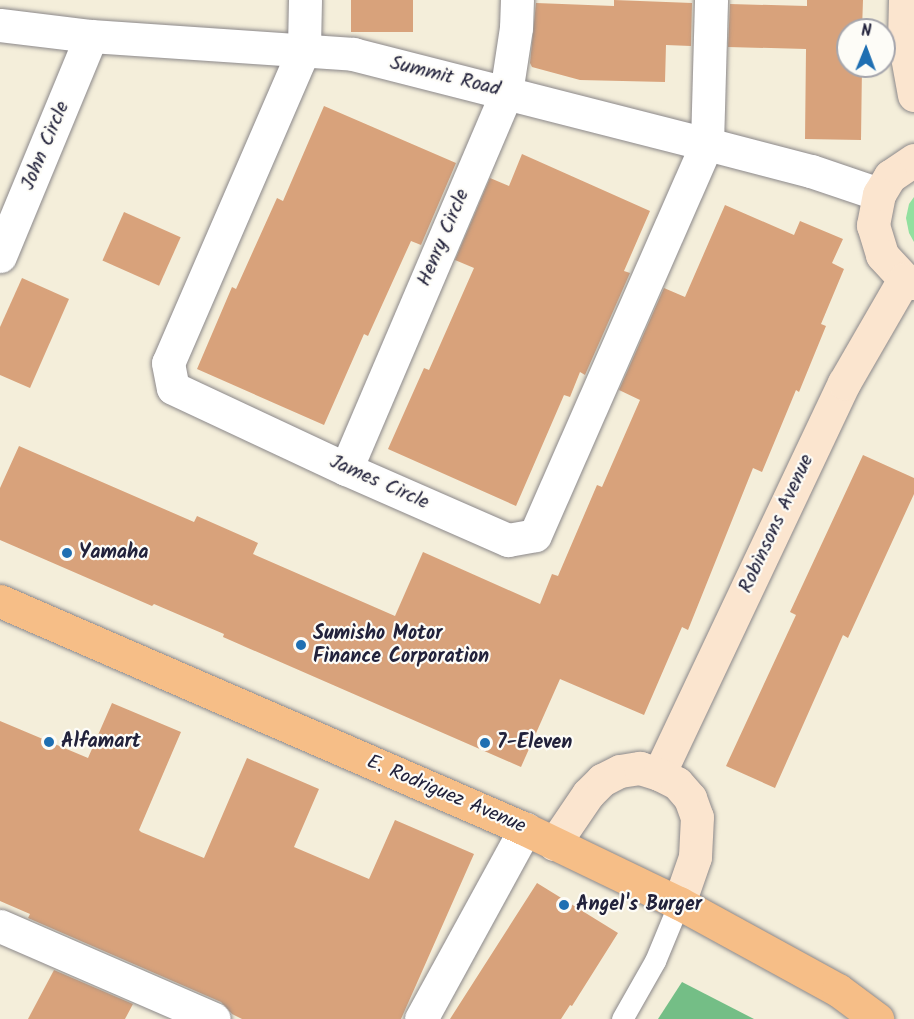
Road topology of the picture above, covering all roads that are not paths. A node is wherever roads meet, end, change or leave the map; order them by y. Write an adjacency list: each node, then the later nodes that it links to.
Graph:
1 (305, 0): 8 (street)
2 (517, 0): 9 (street, Henry Circle)
3 (711, 0): 11 (street)
4 (905, 0): 7 (street)
5 (0, 25): 6 (street, Summit Road)
6 (91, 36): 8 (street, Summit Road); 14 (street, John Circle)
7 (909, 42): 10 (street)
8 (304, 48): 9 (street, Summit Road); 16 (street, James Circle)
9 (506, 93): 11 (street, Summit Road); 16 (street, Henry Circle)
10 (914, 95)
11 (707, 144): 13 (street, Summit Road); 16 (street, James Circle)
12 (914, 160): 13 (street)
13 (879, 194): 15 (street)
14 (0, 256)
15 (909, 281): 18 (street, Robinsons Avenue)
16 (345, 469)
17 (0, 601): 19 (main road, E. Rodriguez Avenue)
18 (659, 774): 20 (street); 21 (street)
19 (525, 829): 20 (main road, E. Rodriguez Avenue); 24 (street)
20 (554, 844): 21 (main road, E. Rodriguez Avenue)
21 (679, 903): 25 (lane); 26 (main road, E. Rodriguez Avenue)
22 (0, 926): 23 (street)
23 (214, 1019)
24 (420, 1019)
25 (622, 1019)
26 (877, 1019)

